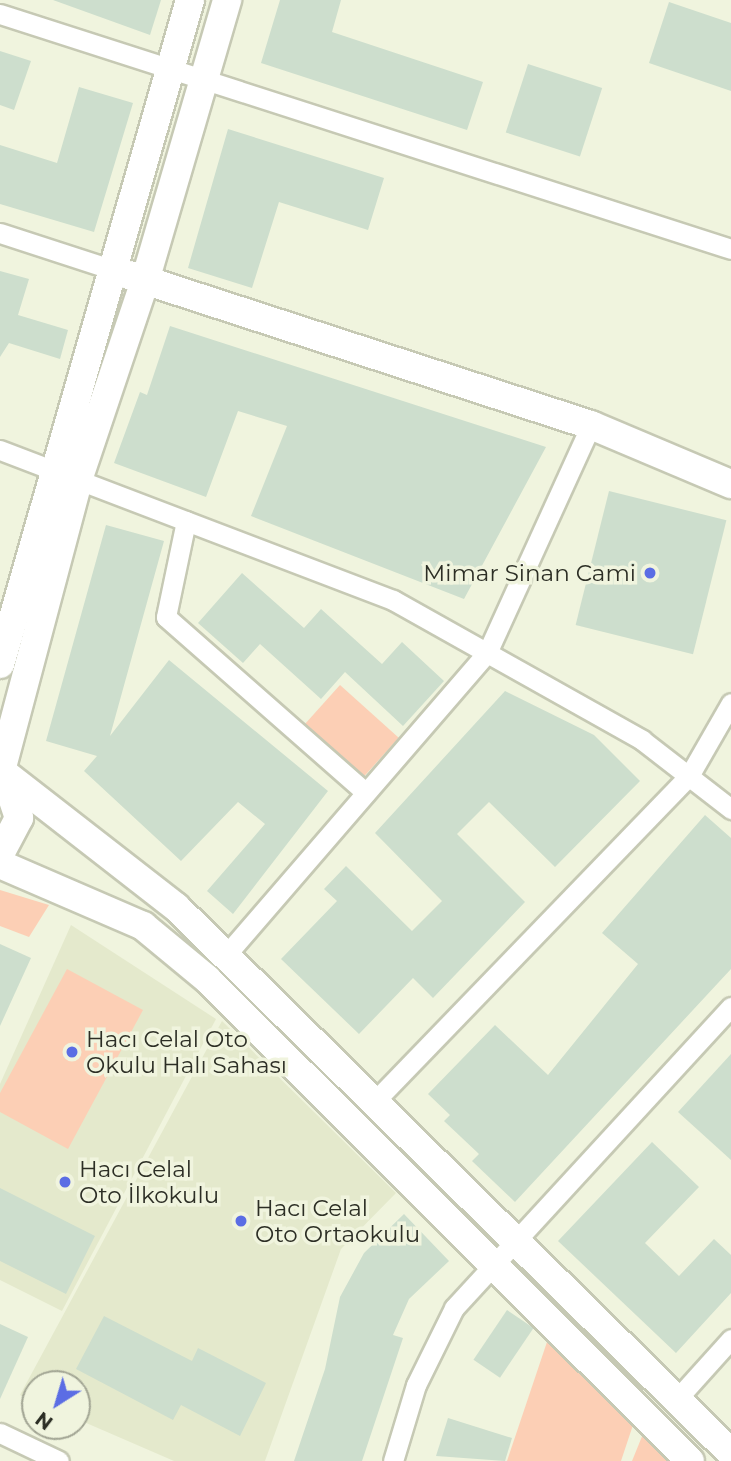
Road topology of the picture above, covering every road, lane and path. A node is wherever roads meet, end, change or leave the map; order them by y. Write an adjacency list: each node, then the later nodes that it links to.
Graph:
1 (190, 0): 4 (main road)
2 (227, 0): 5 (main road)
3 (0, 13): 4 (street)
4 (169, 70): 5 (street); 8 (main road)
5 (205, 84): 7 (street); 9 (main road)
6 (0, 233): 8 (street)
7 (731, 250)
8 (111, 269): 9 (main road); 12 (main road)
9 (145, 281): 10 (main road); 12 (main road)
10 (591, 425): 13 (main road); 15 (street)
11 (0, 450): 12 (street)
12 (66, 473): 14 (street); 16 (main road); 18 (main road)
13 (731, 484)
14 (186, 521): 15 (street); 20 (street)
15 (487, 653): 19 (street); 20 (street)
16 (0, 664)
17 (731, 702): 19 (street)
18 (1, 770): 22 (main road); 24 (main road)
19 (689, 776): 21 (street); 26 (street)
20 (366, 793): 24 (street)
21 (731, 809)
22 (0, 855)
23 (0, 864): 28 (main road)
24 (226, 955): 26 (main road)
25 (731, 1007): 27 (street)
26 (373, 1103): 27 (main road)
27 (514, 1243): 28 (street); 30 (main road)
28 (490, 1265): 34 (street); 35 (main road)
29 (731, 1339): 30 (street)
30 (677, 1400): 32 (main road)
31 (0, 1433): 33 (street)
32 (731, 1453)
33 (59, 1461)
34 (393, 1461)
35 (690, 1461)

